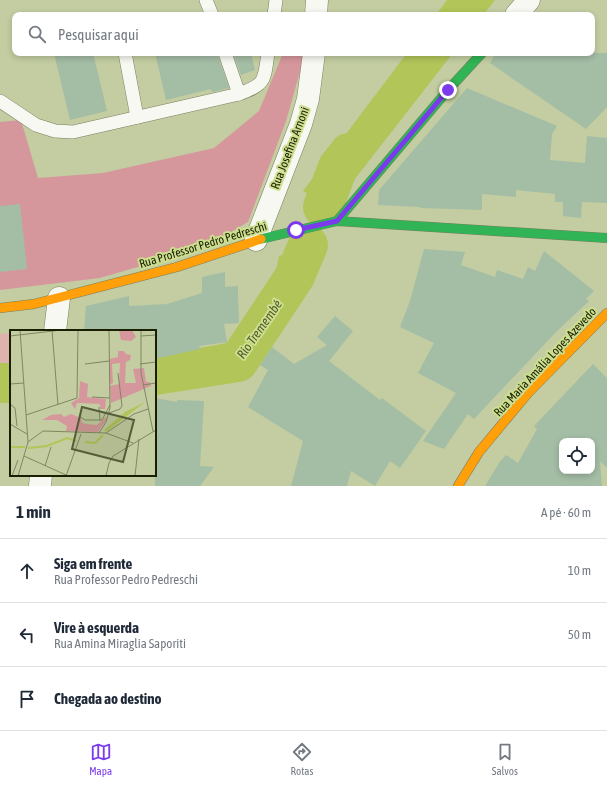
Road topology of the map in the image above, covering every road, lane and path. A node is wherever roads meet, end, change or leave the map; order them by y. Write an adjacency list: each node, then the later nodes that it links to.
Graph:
1 (206, 0): 5 (lane)
2 (276, 0): 6 (lane)
3 (317, 0): 7 (street)
4 (529, 0): 8 (street)
5 (211, 12)
6 (274, 12)
7 (316, 12)
8 (519, 12)
9 (126, 56): 16 (lane)
10 (226, 56): 14 (lane)
11 (268, 56): 14 (lane)
12 (314, 56): 19 (street, Rua Josefina Arnoni)
13 (479, 56): 17 (street)
14 (239, 94): 16 (lane)
15 (0, 101): 16 (lane)
16 (137, 117)
17 (337, 221): 18 (street, Rua Professor Pedro Pedreschi); 19 (street, Rua Professor Pedro Pedreschi)
18 (607, 238)
19 (256, 240): 20 (street, Rua Professor Pedro Pedreschi)
20 (59, 298): 21 (street, Rua Professor Pedro Pedreschi); 23 (street)
21 (0, 308)
22 (607, 313): 26 (street, Rua Maria Amália Lopes Azevedo)
23 (54, 330)
24 (41, 476): 25 (street)
25 (40, 486)
26 (458, 486)

